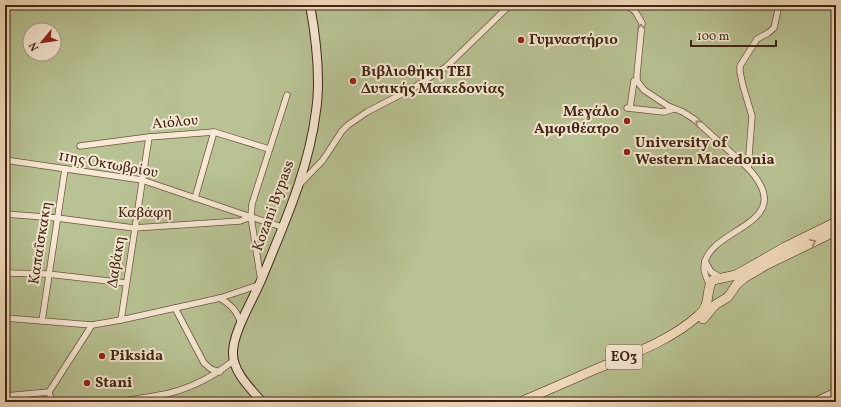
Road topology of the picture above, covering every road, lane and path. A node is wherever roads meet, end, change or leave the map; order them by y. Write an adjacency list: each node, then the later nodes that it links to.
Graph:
1 (310, 5): 16 (main road, Kozani Bypass)
2 (510, 5): 16 (street)
3 (626, 5): 5 (street, one-way to 3)
4 (779, 5): 13 (street)
5 (637, 81): 7 (street); 7 (street)
6 (287, 95): 11 (street)
7 (674, 109): 13 (street, one-way to 7)
8 (214, 132): 9 (street, Αιόλου); 11 (street, Αιόλου); 17 (street)
9 (149, 137): 10 (street, Αιόλου); 15 (street, Δαβάκη)
10 (80, 146)
11 (269, 149): 19 (street)
12 (5, 160): 14 (street, 11ης Οκτωβρίου)
13 (748, 168): 25 (street)
14 (65, 169): 15 (street, 11ης Οκτωβρίου); 20 (street, Καπαΐσκακη)
15 (142, 180): 17 (street, 11ης Οκτωβρίου); 23 (street, Δαβάκη)
16 (298, 186): 22 (main road, Kozani Bypass)
17 (195, 198): 19 (street, 11ης Οκτωβρίου)
18 (5, 214): 20 (street, Καβάφη)
19 (251, 217): 22 (street); 23 (street, Καβάφη); 30 (street)
20 (57, 218): 23 (street, Καβάφη); 27 (street, Καπαΐσκακη)
21 (836, 222): 28 (main road)
22 (282, 227): 30 (main road, Kozani Bypass)
23 (134, 228): 29 (street, Δαβάκη)
24 (836, 231): 32 (main road, ΕΟ3, one-way to 24)
25 (705, 261): 28 (street); 31 (street)
26 (5, 273): 27 (street)
27 (48, 274): 29 (street); 38 (street, Καπαΐσκακη)
28 (722, 277): 31 (main road); 32 (main road)
29 (126, 283): 37 (street, Δαβάκη)
30 (260, 283): 33 (street); 39 (main road, Kozani Bypass)
31 (709, 288): 34 (main road); 49 (main road, ΕΟ3)
32 (731, 292): 34 (main road, ΕΟ3)
33 (220, 298): 35 (street); 39 (street)
34 (723, 300): 50 (main road, ΕΟ3)
35 (175, 308): 37 (street); 42 (street)
36 (5, 318): 38 (street)
37 (121, 320): 40 (street)
38 (42, 321): 40 (street)
39 (241, 324): 41 (main road, Kozani Bypass)
40 (92, 325): 44 (street)
41 (233, 361): 42 (street); 48 (main road)
42 (220, 372): 47 (street)
43 (836, 391): 51 (street)
44 (49, 392): 45 (street); 46 (street)
45 (5, 396)
46 (52, 402)
47 (120, 402)
48 (262, 402)
49 (520, 402)
50 (534, 402)
51 (812, 402)

